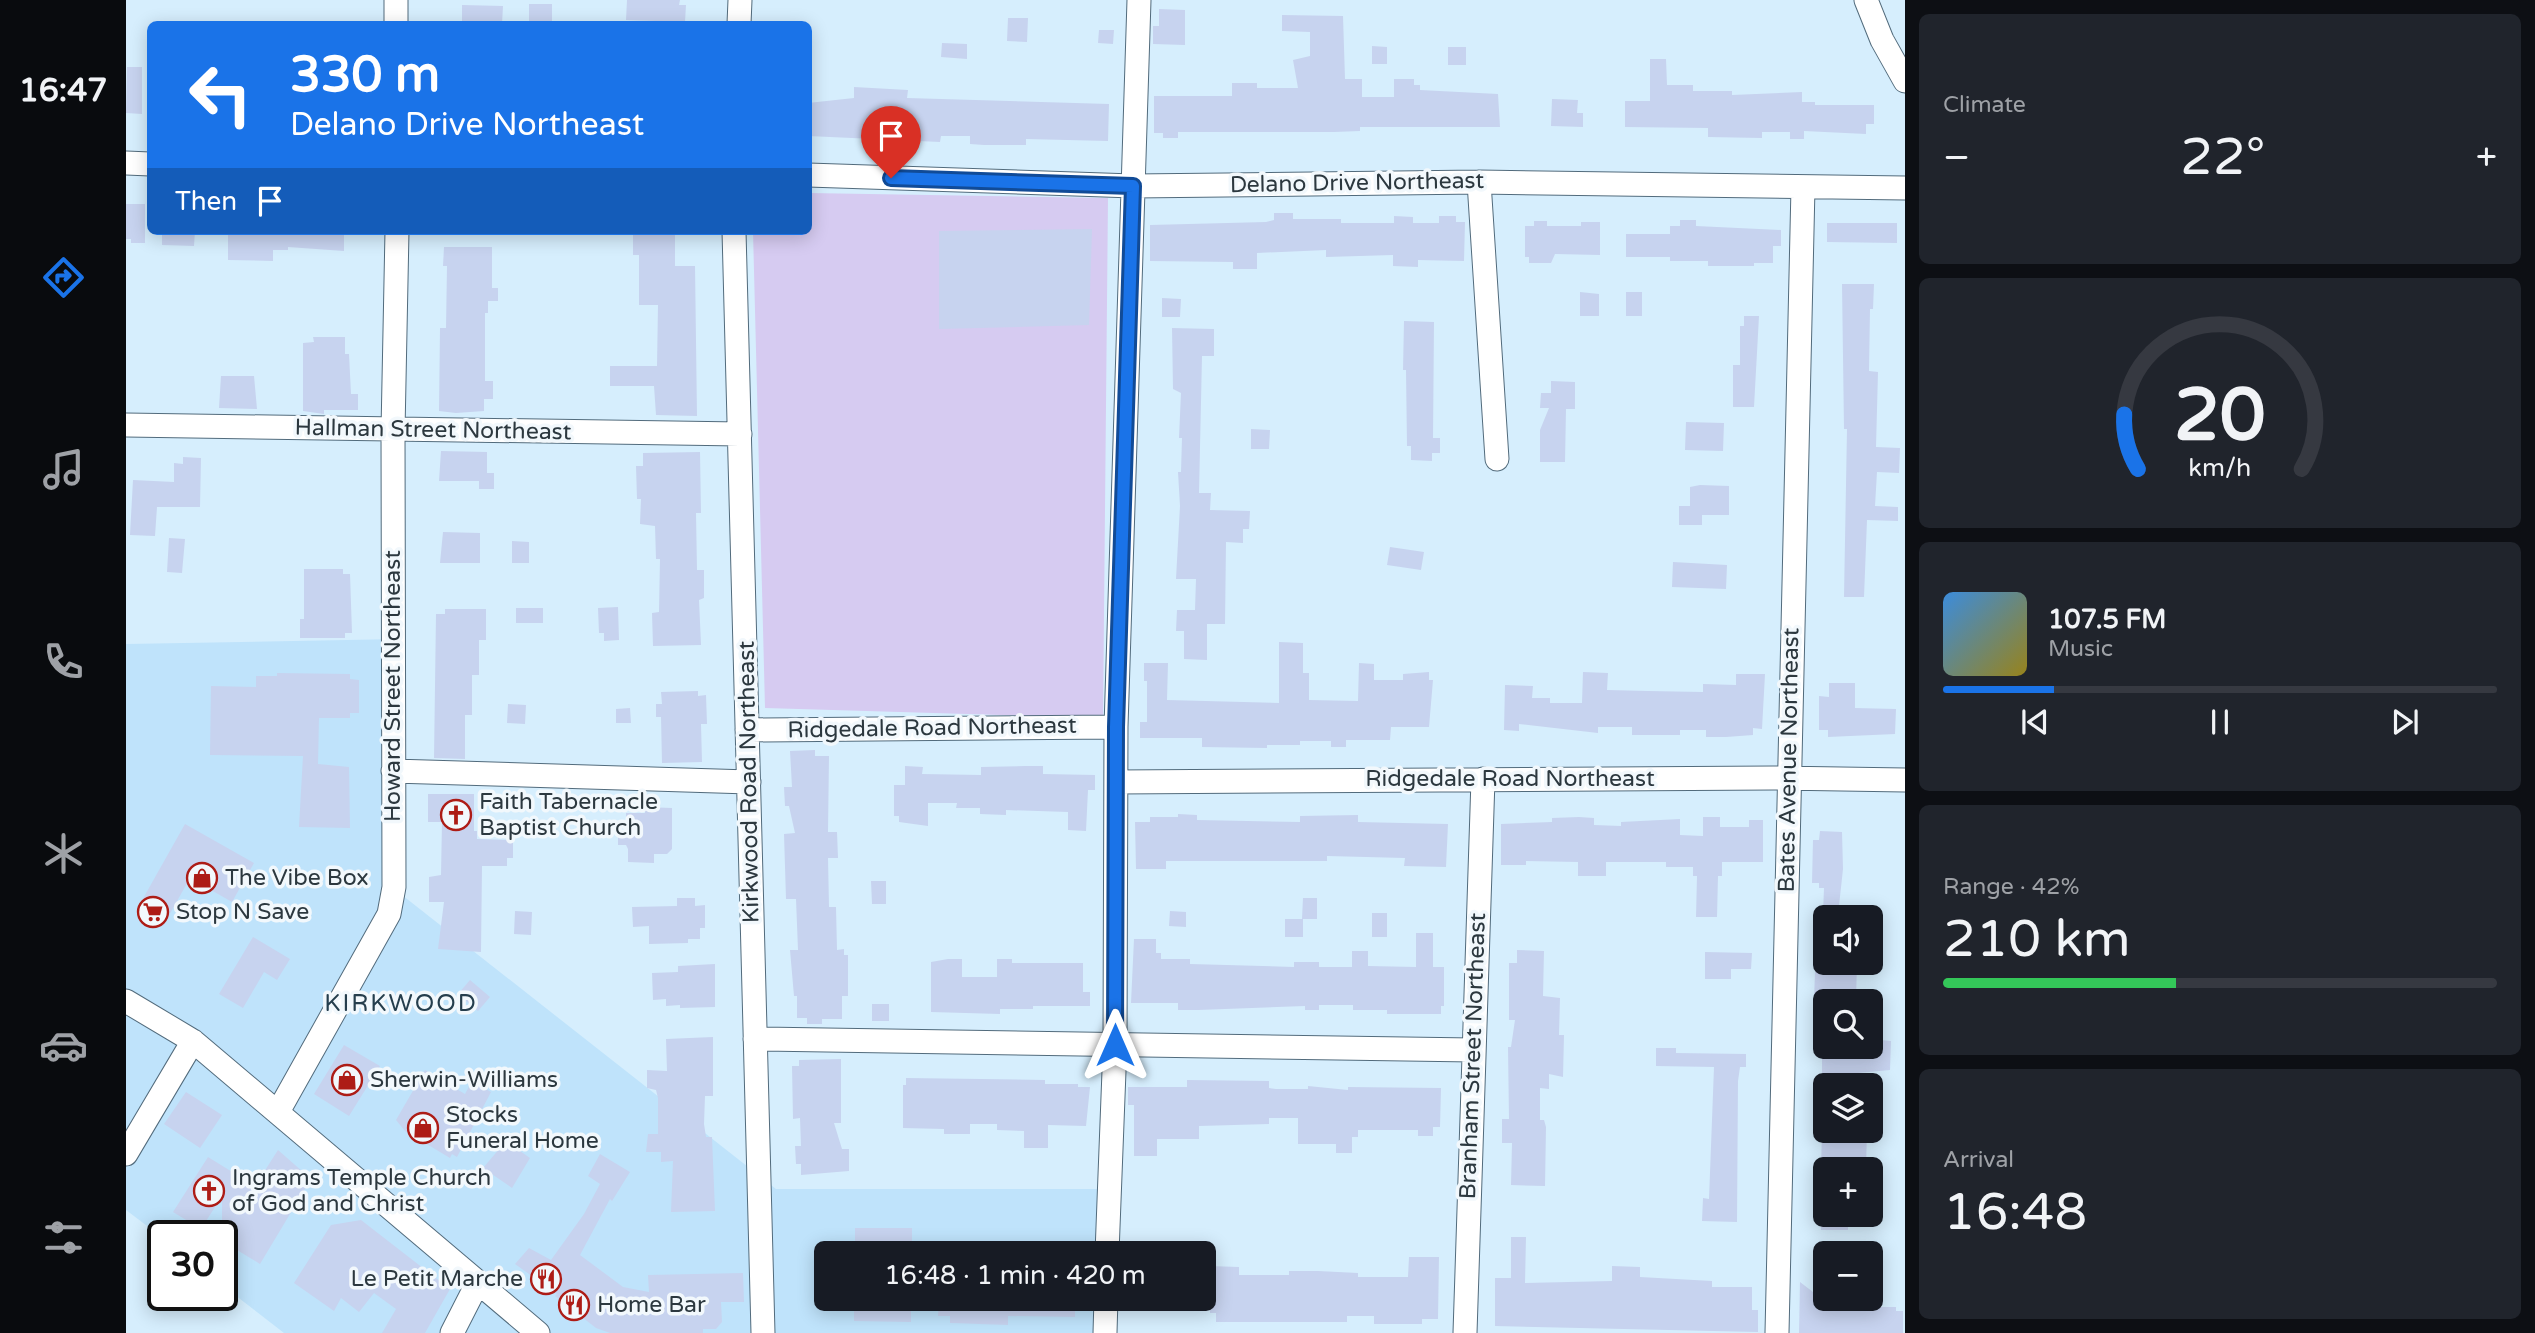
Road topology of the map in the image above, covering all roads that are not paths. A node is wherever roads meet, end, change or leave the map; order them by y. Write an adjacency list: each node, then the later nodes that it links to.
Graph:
1 (396, 0): 5 (street)
2 (740, 0): 6 (street)
3 (1139, 0): 12 (street)
4 (1866, 0): 7 (street)
5 (396, 21)
6 (739, 21)
7 (1905, 80)
8 (126, 163): 9 (street)
9 (147, 164)
10 (812, 175): 12 (street, Delano Drive Northeast)
11 (1479, 182): 12 (street, Delano Drive Northeast); 13 (street, Delano Drive Northeast); 20 (street)
12 (1133, 186): 21 (street)
13 (1803, 187): 14 (street, Delano Drive Northeast); 24 (street, Bates Avenue Northeast)
14 (1905, 188)
15 (397, 235): 18 (street, Howard Street Northeast)
16 (734, 235): 19 (street, Kirkwood Road Northeast)
17 (126, 425): 18 (street, Hallman Street Northeast)
18 (393, 431): 19 (street, Hallman Street Northeast); 23 (street, Howard Street Northeast)
19 (740, 434): 22 (street, Kirkwood Road Northeast)
20 (1497, 458)
21 (1116, 727): 22 (street, Ridgedale Road Northeast); 28 (street)
22 (747, 730): 27 (street, Kirkwood Road Northeast)
23 (393, 771): 27 (street); 34 (street, Howard Street Northeast)
24 (1788, 778): 25 (street, Ridgedale Road Northeast); 26 (street, Ridgedale Road Northeast); 44 (street, Bates Avenue Northeast)
25 (1483, 779): 28 (street, Ridgedale Road Northeast); 33 (street, Branham Street Northeast)
26 (1905, 780)
27 (749, 782): 30 (street, Kirkwood Road Northeast)
28 (1116, 782): 32 (street)
29 (126, 1001): 31 (street)
30 (755, 1039): 32 (street); 41 (street, Kirkwood Road Northeast)
31 (193, 1041): 34 (street); 35 (street)
32 (1115, 1045): 33 (street); 36 (street)
33 (1473, 1050): 43 (street, Branham Street Northeast)
34 (278, 1112): 37 (street)
35 (126, 1154)
36 (1107, 1241)
37 (478, 1282): 39 (street); 40 (street)
38 (1106, 1311): 42 (street)
39 (533, 1331)
40 (452, 1333)
41 (763, 1333)
42 (1105, 1333)
43 (1465, 1333)
44 (1777, 1333)

